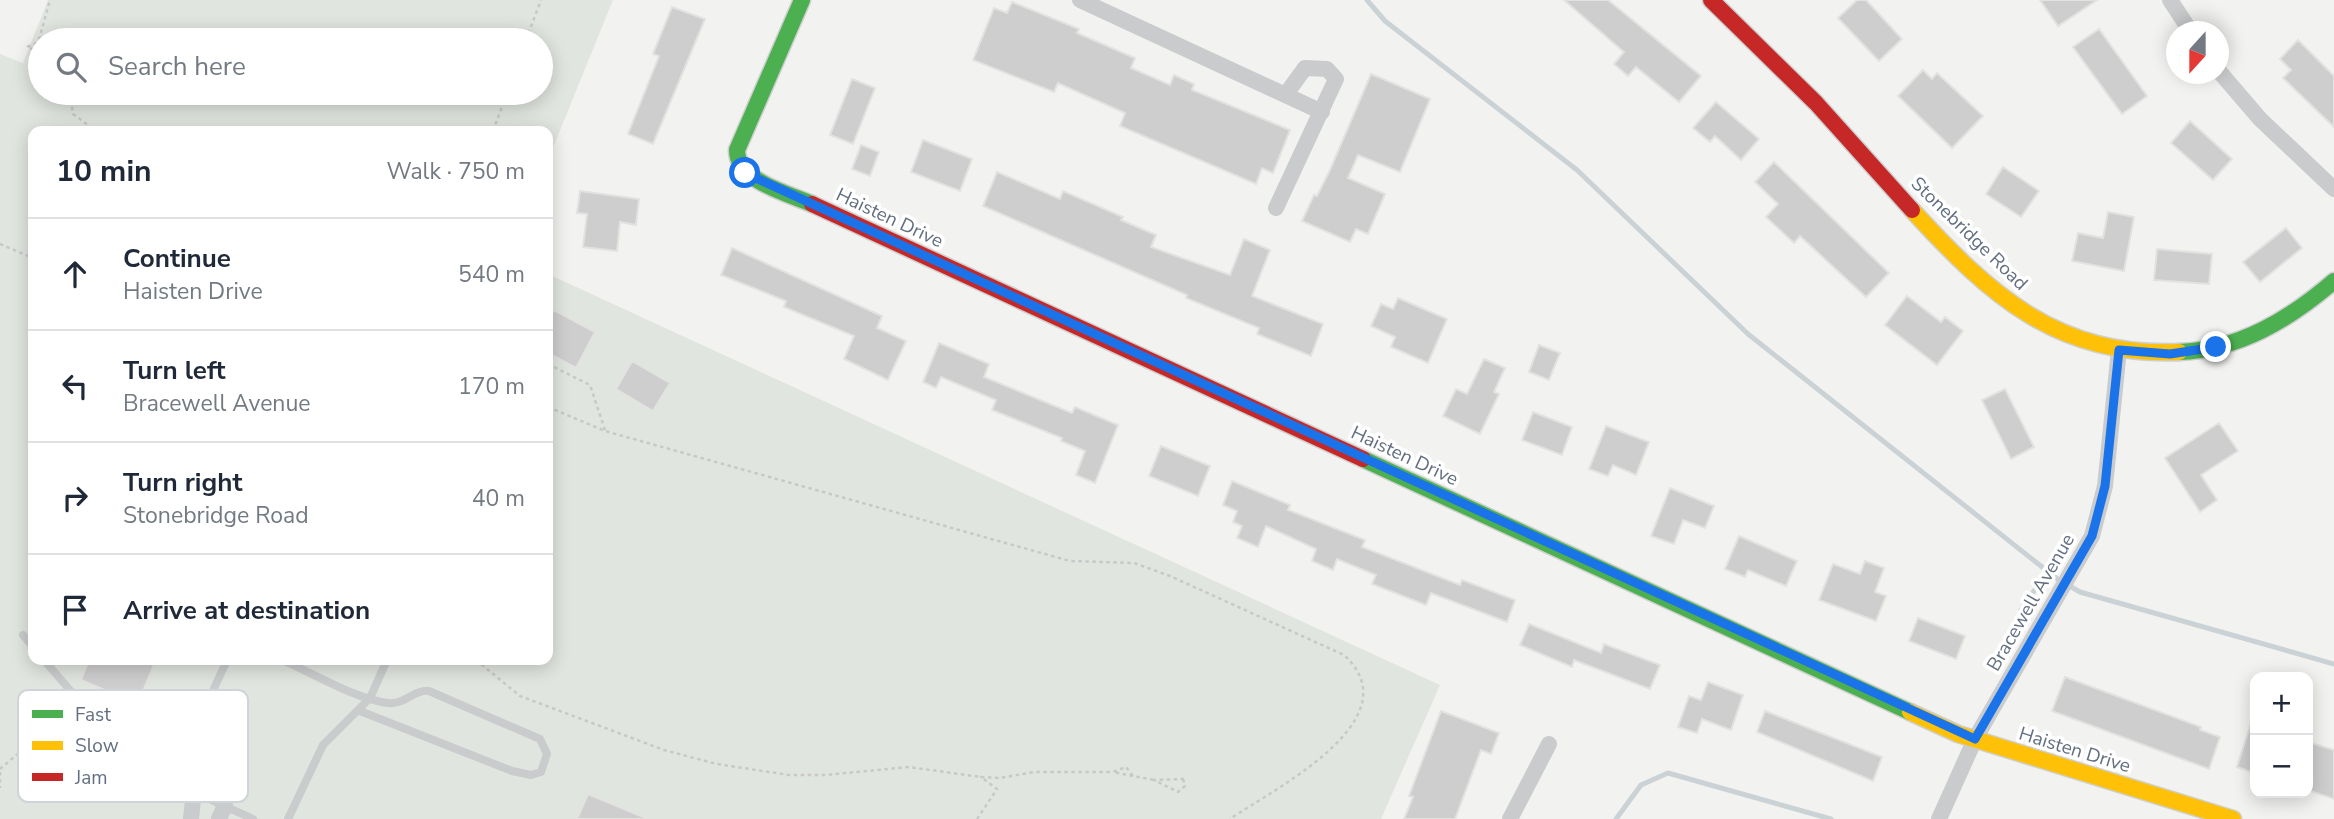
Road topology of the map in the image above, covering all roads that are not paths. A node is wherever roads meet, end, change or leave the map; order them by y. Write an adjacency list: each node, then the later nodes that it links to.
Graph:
1 (802, 0): 23 (street, Haisten Drive)
2 (1080, 0): 7 (street)
3 (1711, 0): 12 (street, Stonebridge Road)
4 (2170, 0): 5 (street)
5 (2184, 21)
6 (2229, 83): 9 (street)
7 (1286, 94): 8 (street); 8 (street)
8 (1322, 113): 10 (street)
9 (2334, 189)
10 (1276, 208)
11 (2334, 281): 12 (street, Stonebridge Road)
12 (2119, 350): 23 (street, Bracewell Avenue)
13 (23, 635): 14 (lane)
14 (28, 641)
15 (48, 665): 19 (lane)
16 (225, 665): 20 (lane)
17 (294, 665): 21 (lane)
18 (385, 665): 21 (lane)
19 (70, 690)
20 (214, 690)
21 (370, 698): 22 (lane); 22 (lane)
22 (360, 711): 27 (lane)
23 (1975, 739): 29 (street, Bracewell Avenue); 30 (street, Haisten Drive)
24 (1549, 744): 28 (street)
25 (222, 812): 26 (lane)
26 (253, 819)
27 (288, 819)
28 (1510, 819)
29 (1939, 819)
30 (2233, 819)

